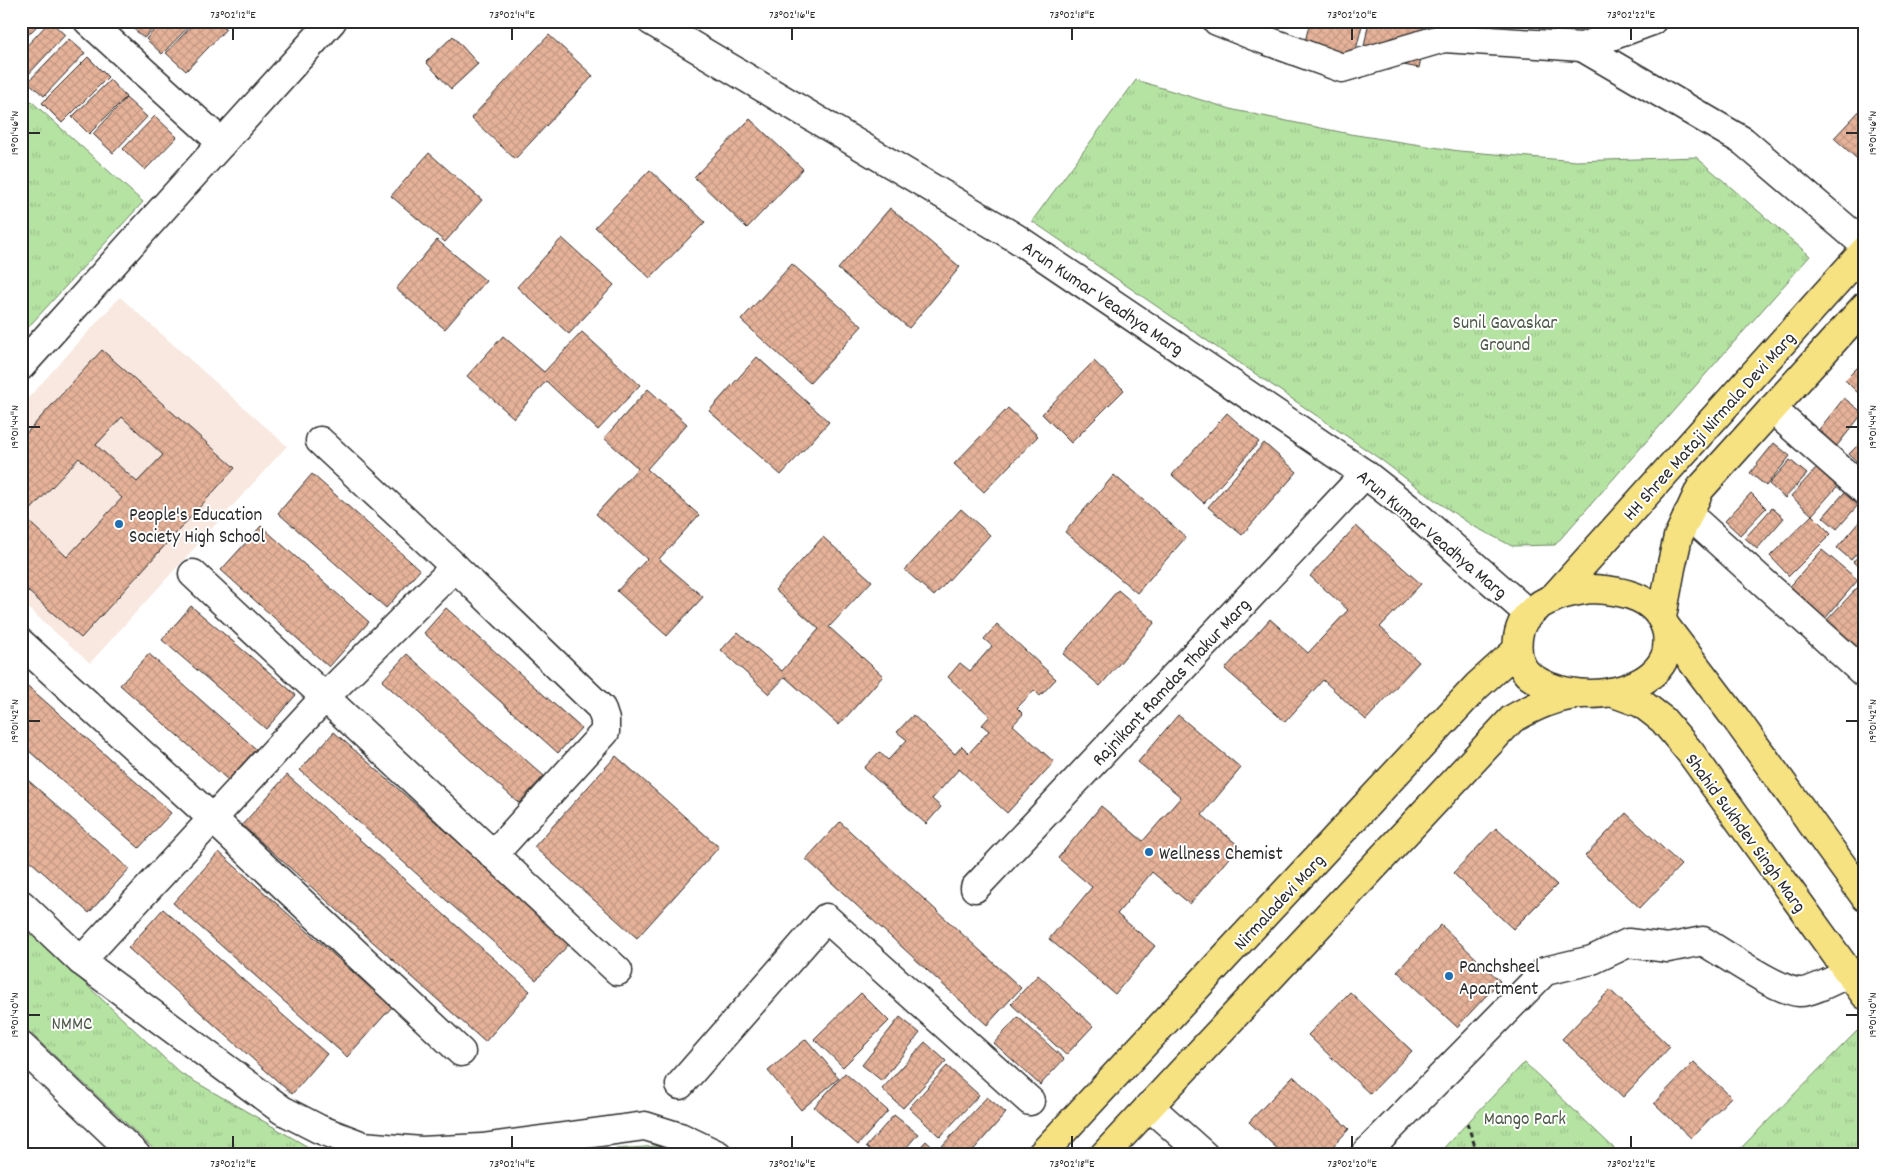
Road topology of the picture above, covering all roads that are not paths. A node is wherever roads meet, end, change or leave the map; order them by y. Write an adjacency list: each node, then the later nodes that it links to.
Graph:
1 (88, 21): 7 (street)
2 (332, 21): 7 (street)
3 (652, 21): 14 (street, Arun Kumar Veadhya Marg)
4 (1217, 21): 6 (street)
5 (1652, 21): 6 (street)
6 (1582, 46): 8 (street)
7 (222, 143): 11 (street)
8 (1865, 245)
9 (1865, 250): 19 (main road, HH Shree Mataji Nirmala Devi Marg)
10 (1861, 317): 12 (main road, HH Shree Mataji Nirmala Devi Marg)
11 (21, 366)
12 (1772, 409): 15 (street); 16 (main road, HH Shree Mataji Nirmala Devi Marg)
13 (320, 441): 17 (street)
14 (1365, 474): 20 (street, Arun Kumar Veadhya Marg); 30 (street, Rajnikant Ramdas Thakur Marg)
15 (1865, 491)
16 (1688, 514): 21 (main road, HH Shree Mataji Nirmala Devi Marg); 24 (street)
17 (455, 566): 27 (street); 29 (street)
18 (193, 574): 27 (street)
19 (1552, 599): 20 (main road); 21 (main road)
20 (1528, 614): 23 (main road)
21 (1664, 622): 25 (main road); 31 (main road)
22 (21, 643): 28 (street)
23 (1518, 650): 26 (main road); 43 (main road, Nirmaladevi Marg)
24 (1865, 674)
25 (1611, 692): 26 (main road); 35 (main road, Shahid Sukhdev Singh Marg)
26 (1582, 694): 40 (main road)
27 (325, 697): 28 (street); 29 (street)
28 (212, 819): 33 (street); 37 (street)
29 (493, 855): 34 (street)
30 (974, 888)
31 (1865, 897)
32 (21, 904): 33 (street)
33 (81, 960): 42 (street)
34 (618, 971)
35 (1857, 984): 46 (street)
36 (21, 1046): 41 (street)
37 (461, 1052)
38 (680, 1086): 39 (street)
39 (1030, 1101)
40 (1149, 1106): 44 (main road); 45 (street)
41 (136, 1155)
42 (718, 1155)
43 (1041, 1155)
44 (1104, 1155)
45 (1204, 1155)
46 (1364, 1155)

